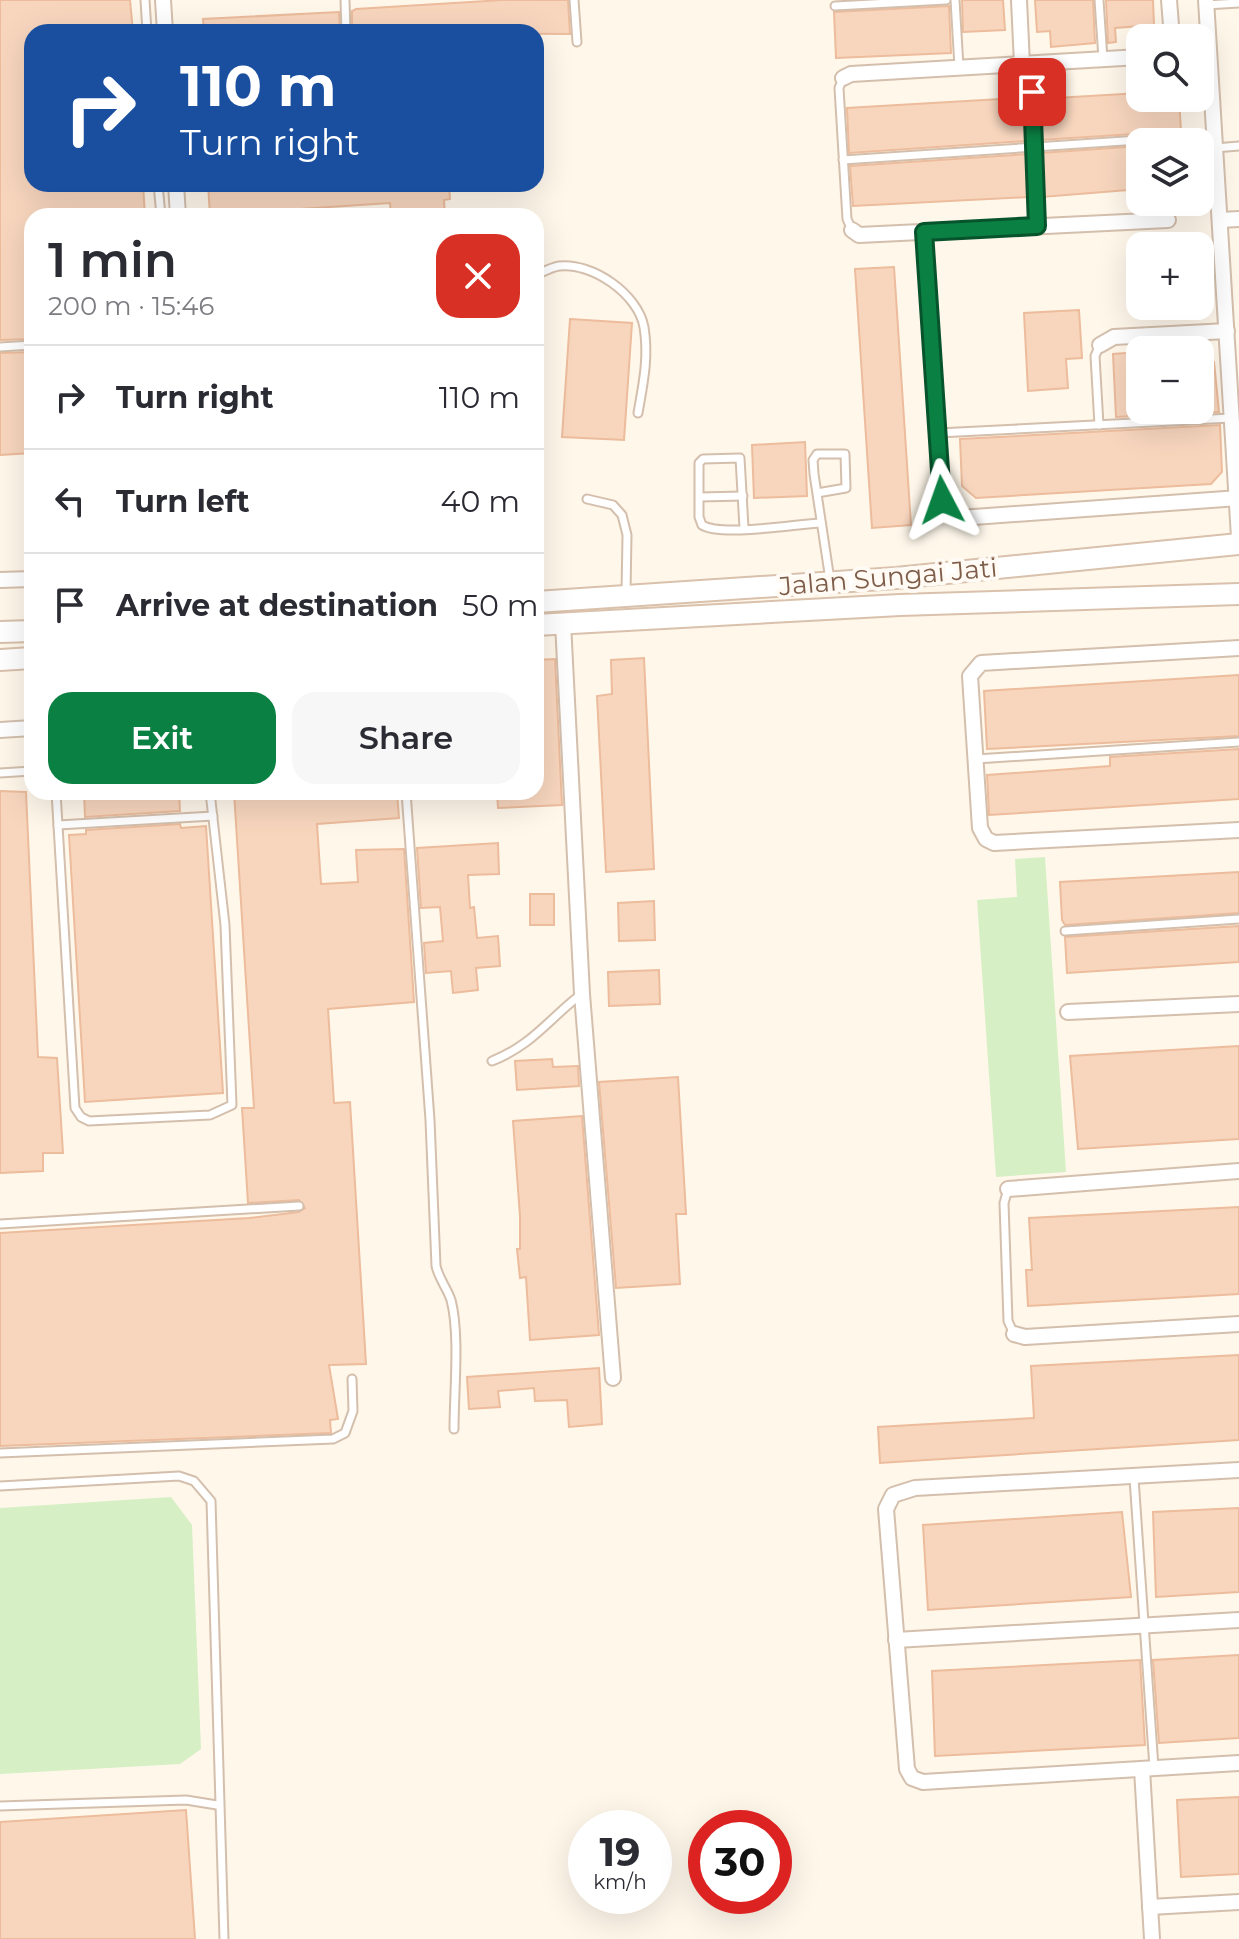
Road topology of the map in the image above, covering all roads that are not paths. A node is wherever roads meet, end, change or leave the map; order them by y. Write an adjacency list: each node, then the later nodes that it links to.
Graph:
1 (145, 0): 13 (lane)
2 (163, 0): 14 (street)
3 (345, 0): 15 (lane)
4 (574, 0): 18 (lane)
5 (946, 0): 12 (lane)
6 (955, 0): 22 (lane)
7 (1019, 0): 21 (street)
8 (1099, 0): 20 (lane)
9 (1169, 0): 16 (street)
10 (1206, 2): 11 (lane); 17 (street)
11 (1239, 3)
12 (835, 6)
13 (146, 24)
14 (164, 24)
15 (346, 24)
16 (1171, 24)
17 (1206, 24)
18 (577, 42)
19 (1126, 58): 20 (street)
20 (1103, 59): 21 (street)
21 (1026, 64): 22 (street); 27 (lane)
22 (959, 67): 23 (street)
23 (843, 78): 28 (lane)
24 (1212, 112): 25 (street)
25 (1215, 141): 26 (lane); 27 (lane); 31 (street)
26 (1239, 146)
27 (1034, 150): 28 (lane); 32 (lane)
28 (843, 160): 33 (lane)
29 (1239, 219): 31 (street)
30 (1168, 220): 32 (street)
31 (1220, 220): 36 (street)
32 (1037, 226): 34 (street)
33 (852, 230): 34 (street)
34 (924, 232): 43 (street)
35 (544, 272): 40 (lane)
36 (1227, 331): 37 (street); 41 (street)
37 (1100, 345): 42 (lane)
38 (24, 346): 39 (lane)
39 (0, 347)
40 (638, 413)
41 (1232, 418): 42 (lane); 47 (street)
42 (1099, 425): 43 (lane)
43 (938, 433): 47 (street)
44 (817, 493): 44 (lane); 49 (lane)
45 (743, 496): 46 (lane); 46 (lane); 50 (lane)
46 (700, 497): 50 (lane)
47 (1238, 498): 51 (street)
48 (587, 499): 57 (lane)
49 (821, 523): 50 (lane); 55 (lane)
50 (744, 528)
51 (1239, 537)
52 (1239, 544): 55 (main road, Jalan Sungai Jati)
53 (24, 579): 54 (street)
54 (0, 580)
55 (830, 583): 57 (main road, Jalan Sungai Jati)
56 (1239, 594): 59 (main road, Jalan Sungai Jati)
57 (625, 595): 58 (main road, Jalan Sungai Jati)
58 (544, 601)
59 (563, 623): 60 (main road, Jalan Sungai Jati); 80 (street)
60 (544, 624)
61 (24, 631): 62 (main road)
62 (0, 632)
63 (1239, 648): 69 (street)
64 (24, 658): 65 (main road)
65 (0, 660)
66 (24, 728): 67 (street)
67 (0, 730)
68 (1239, 742): 69 (lane)
69 (976, 759): 77 (street)
70 (24, 772): 71 (lane)
71 (0, 773)
72 (56, 800): 76 (lane)
73 (211, 800): 75 (lane)
74 (407, 800): 92 (lane)
75 (213, 816): 76 (lane); 76 (lane)
76 (58, 825)
77 (1239, 830)
78 (1239, 919): 79 (lane)
79 (1065, 931)
80 (582, 994): 83 (lane); 90 (street)
81 (1239, 1004): 82 (street)
82 (1068, 1012)
83 (492, 1061)
84 (1239, 1171): 85 (street)
85 (1008, 1189): 89 (lane)
86 (299, 1206): 87 (lane)
87 (0, 1224)
88 (1239, 1324): 89 (street)
89 (1014, 1334)
90 (613, 1378)
91 (352, 1379): 93 (lane)
92 (454, 1429)
93 (0, 1453)
94 (1239, 1470): 95 (street)
95 (1134, 1478): 98 (lane); 99 (street)
96 (0, 1486): 102 (lane)
97 (1239, 1620): 98 (street)
98 (1144, 1626): 99 (street); 101 (lane)
99 (896, 1640): 101 (street)
100 (1239, 1763): 101 (street)
101 (1148, 1768): 105 (street)
102 (217, 1805): 103 (lane); 106 (lane)
103 (0, 1806)
104 (1239, 1902): 105 (street)
105 (1150, 1907): 107 (street)
106 (224, 1939)
107 (1152, 1939)

